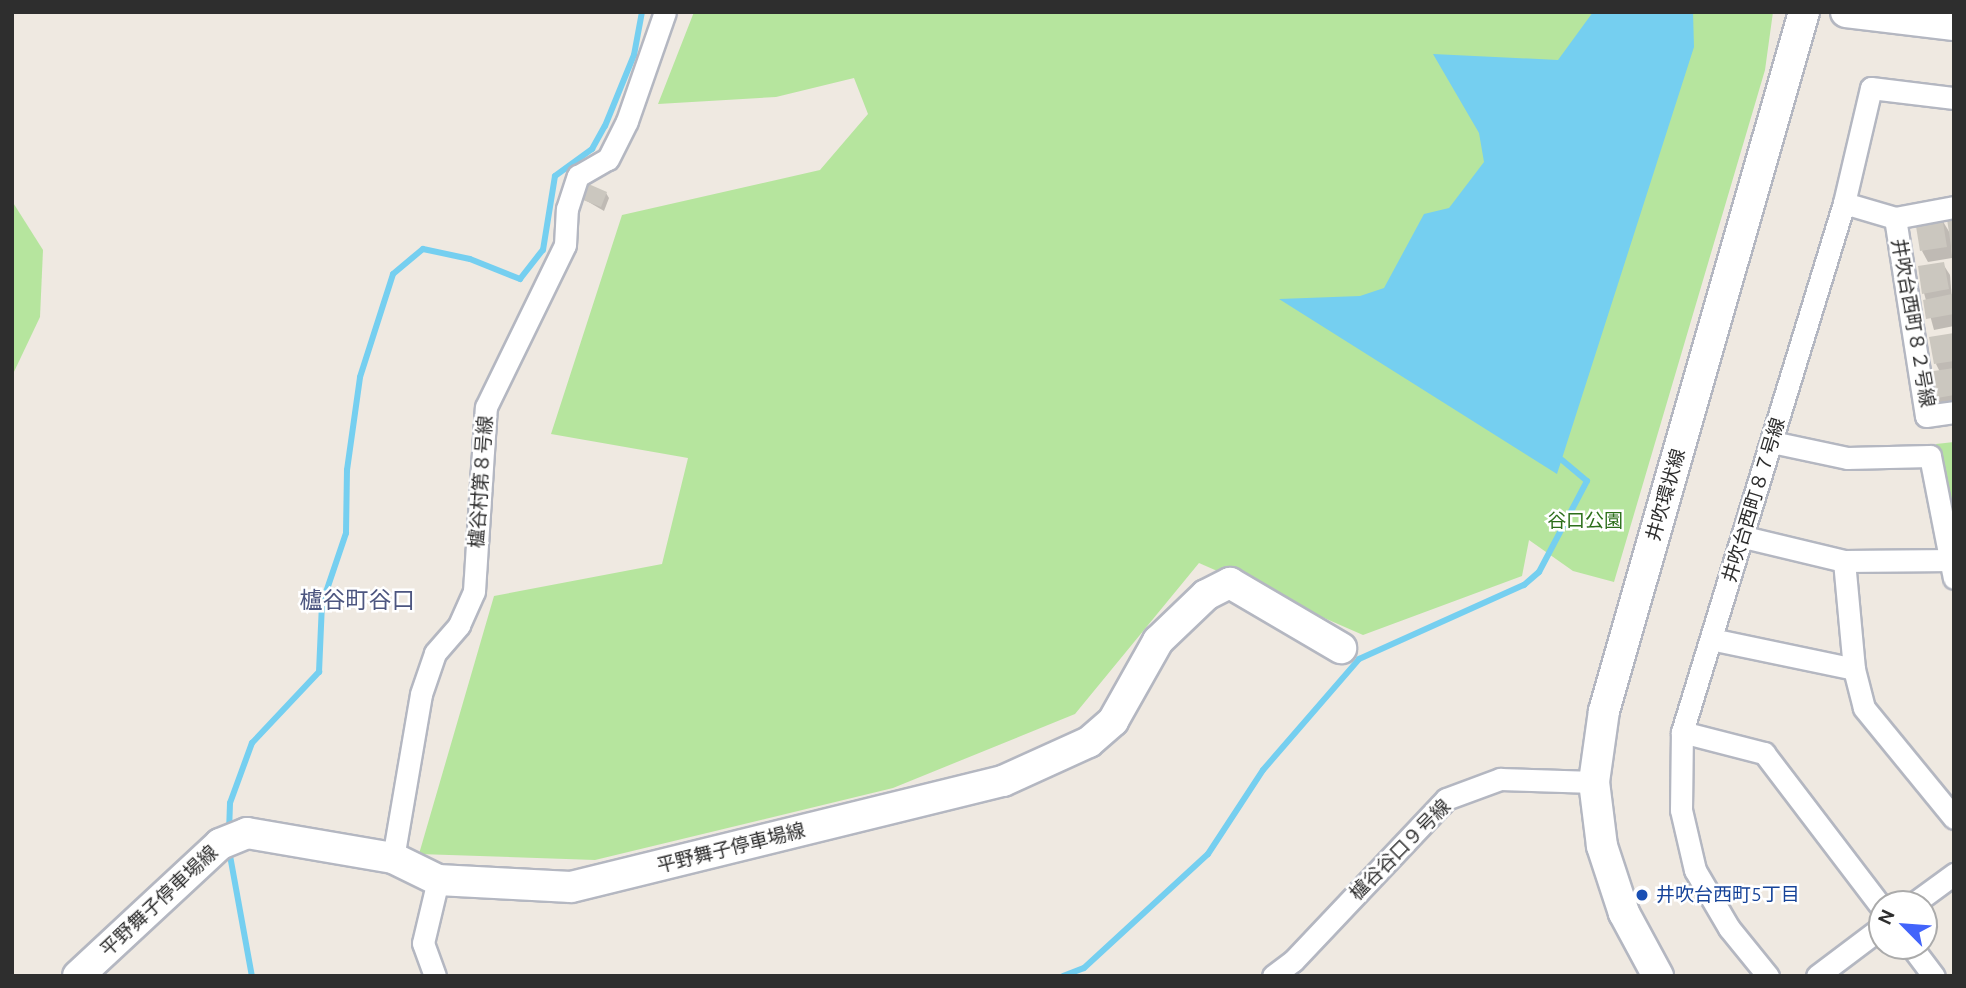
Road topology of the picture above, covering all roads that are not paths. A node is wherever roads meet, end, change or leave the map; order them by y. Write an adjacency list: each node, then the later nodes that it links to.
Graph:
1 (665, 12): 20 (street, 櫨谷村第８号線)
2 (1804, 12): 18 (main road, 井吹環状線)
3 (1846, 12): 4 (main road)
4 (1954, 25)
5 (1954, 98): 6 (street, 井吹台西町８７号線)
6 (1844, 203): 8 (street, 井吹台西町８２号線); 10 (street, 井吹台西町８７号線)
7 (1954, 207): 8 (street)
8 (1895, 218): 9 (street, 井吹台西町８２号線)
9 (1954, 412)
10 (1772, 442): 11 (street, 井吹台西町８７号線); 13 (street)
11 (1744, 537): 12 (street); 14 (street, 井吹台西町８７号線)
12 (1844, 561): 13 (street); 16 (street)
13 (1953, 566)
14 (1711, 639): 16 (street); 17 (street, 井吹台西町８７号線)
15 (1341, 648): 22 (main road, 平野舞子停車場線)
16 (1854, 669): 19 (street)
17 (1682, 732): 23 (street); 31 (street, 井吹台西町８７号線)
18 (1594, 782): 29 (street, 櫨谷谷口９号線); 30 (main road, 井吹環状線)
19 (1954, 818)
20 (393, 858): 22 (main road, 平野舞子停車場線); 27 (main road, 平野舞子停車場線)
21 (1954, 874): 24 (street)
22 (438, 880): 28 (street)
23 (1868, 890)
24 (1932, 890)
25 (1868, 938): 32 (street)
26 (1922, 960): 33 (street)
27 (78, 976)
28 (435, 976)
29 (1273, 976)
30 (1658, 976)
31 (1768, 976)
32 (1817, 976)
33 (1934, 976)

